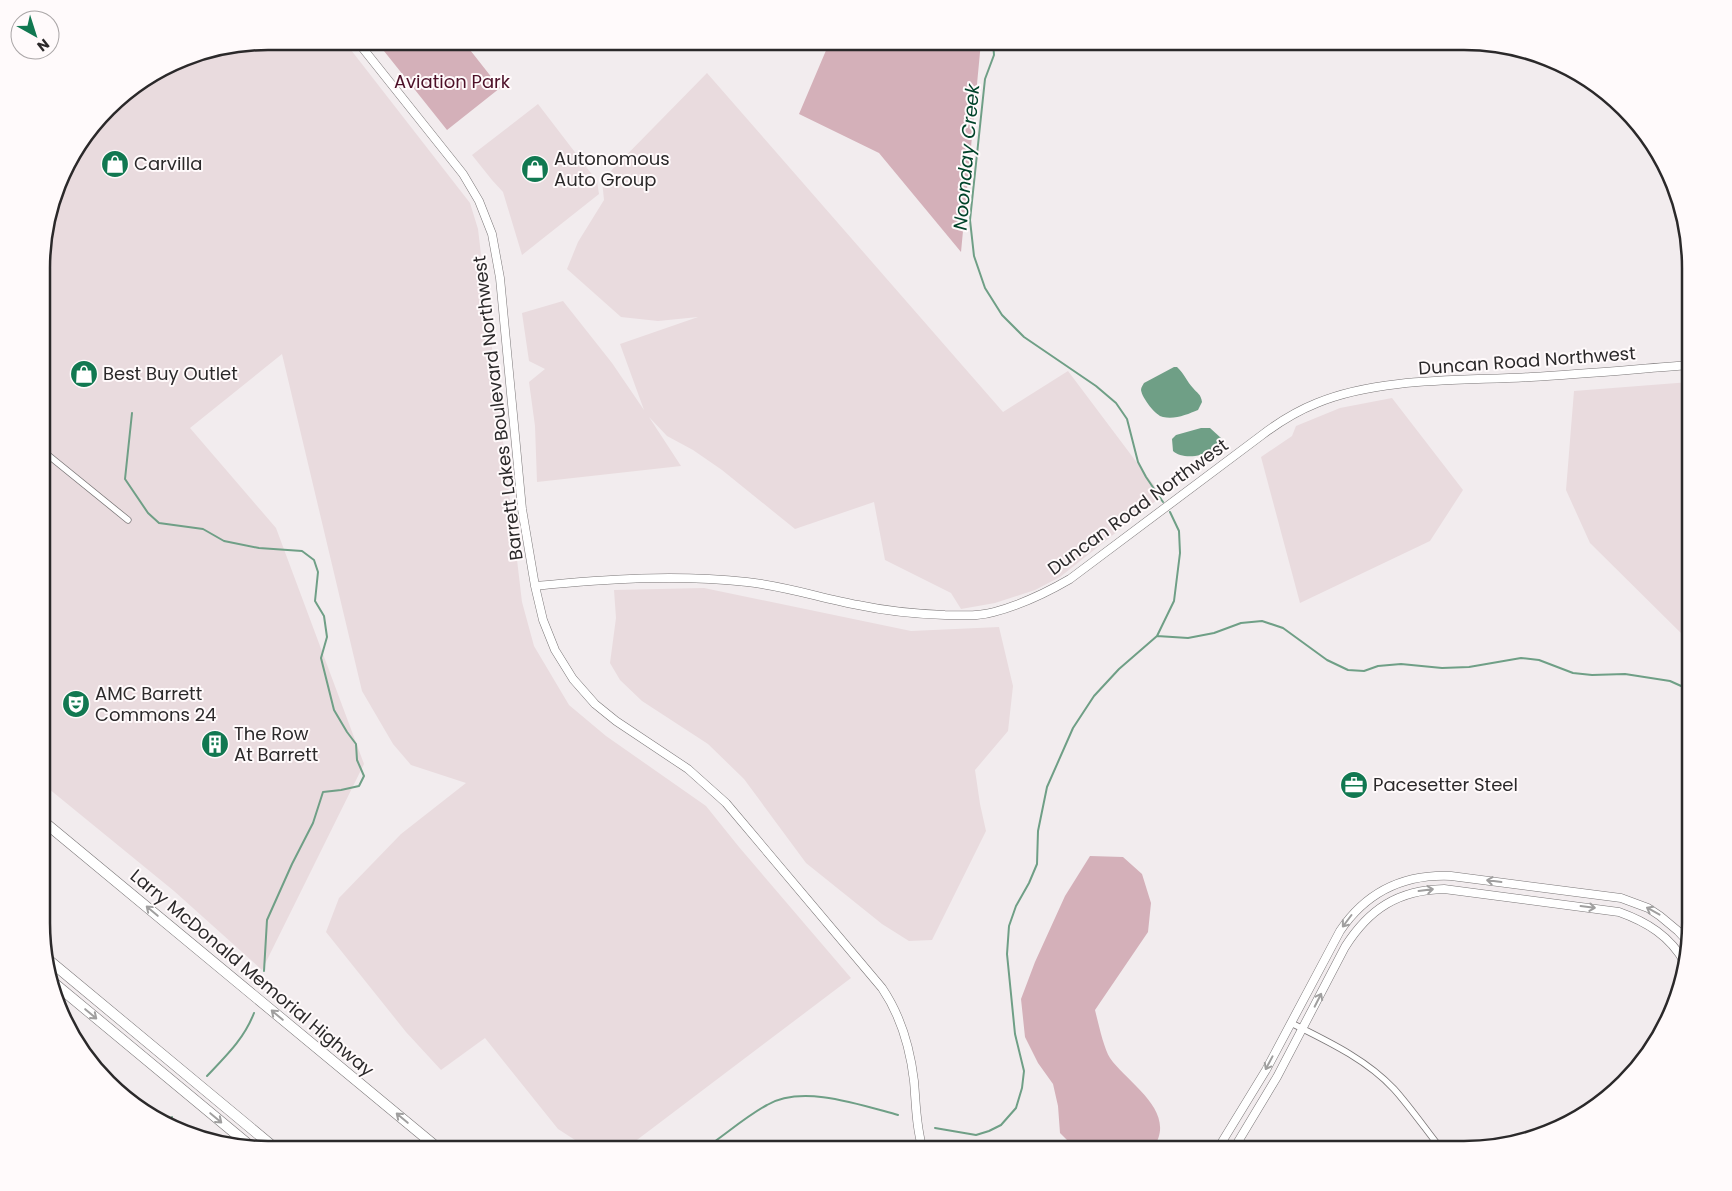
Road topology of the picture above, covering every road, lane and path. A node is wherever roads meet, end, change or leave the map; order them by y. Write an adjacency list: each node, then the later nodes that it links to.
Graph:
1 (364, 50): 5 (street, Barrett Lakes Boulevard Northwest)
2 (1682, 366): 5 (street, Duncan Road Northwest)
3 (50, 457): 4 (street)
4 (128, 520)
5 (535, 586): 16 (street, Barrett Lakes Boulevard Northwest)
6 (50, 827): 15 (highway, Larry McDonald Memorial Highway, one-way to 6)
7 (1682, 936): 11 (street, one-way to 11)
8 (1680, 954): 12 (street, one-way to 8)
9 (54, 964): 14 (highway)
10 (60, 988): 13 (highway, one-way to 13)
11 (1291, 1023): 12 (street); 17 (street, one-way to 17)
12 (1303, 1029): 18 (street); 19 (street)
13 (242, 1139)
14 (266, 1141)
15 (429, 1141)
16 (921, 1141)
17 (1222, 1141)
18 (1238, 1141)
19 (1435, 1141)

